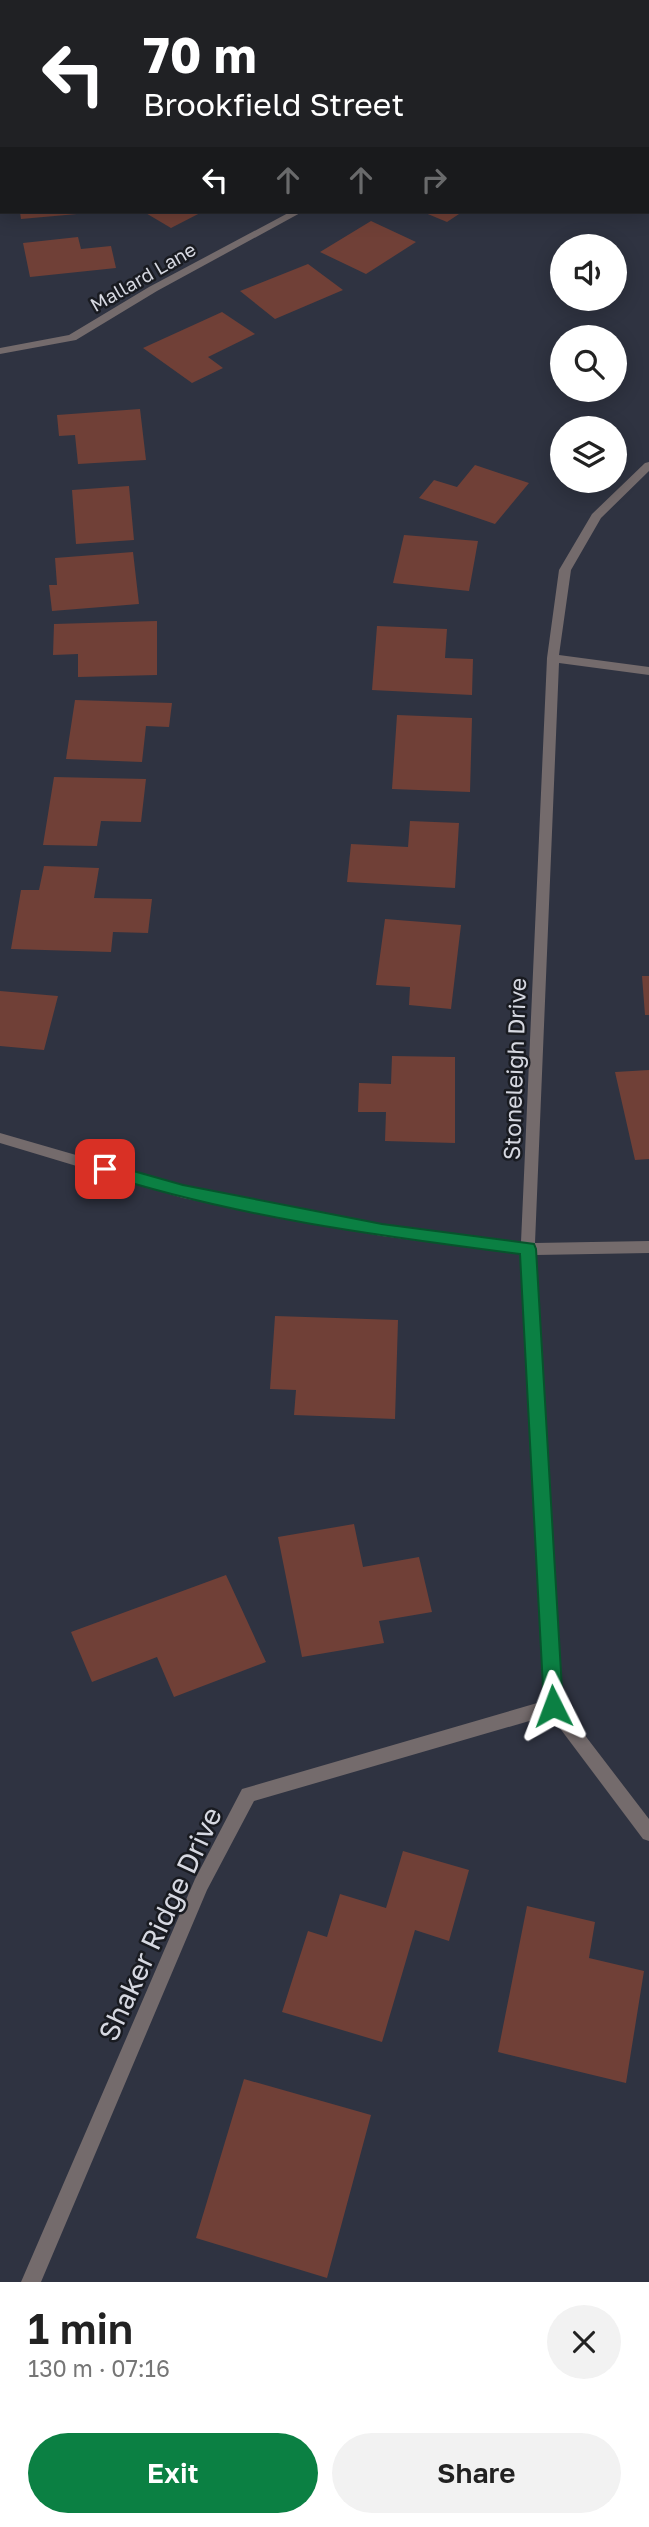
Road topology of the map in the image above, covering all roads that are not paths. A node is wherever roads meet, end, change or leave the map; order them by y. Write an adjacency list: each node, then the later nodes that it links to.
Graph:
1 (293, 214): 2 (street, Mallard Lane)
2 (0, 351)
3 (649, 465): 4 (street, Stoneleigh Drive)
4 (553, 659): 5 (street); 8 (street, Stoneleigh Drive)
5 (649, 671)
6 (0, 1138): 8 (street)
7 (649, 1247): 8 (street)
8 (528, 1249): 9 (street, Stoneleigh Drive)
9 (553, 1706): 10 (street); 11 (street, Shaker Ridge Drive)
10 (649, 1833)
11 (31, 2282)

